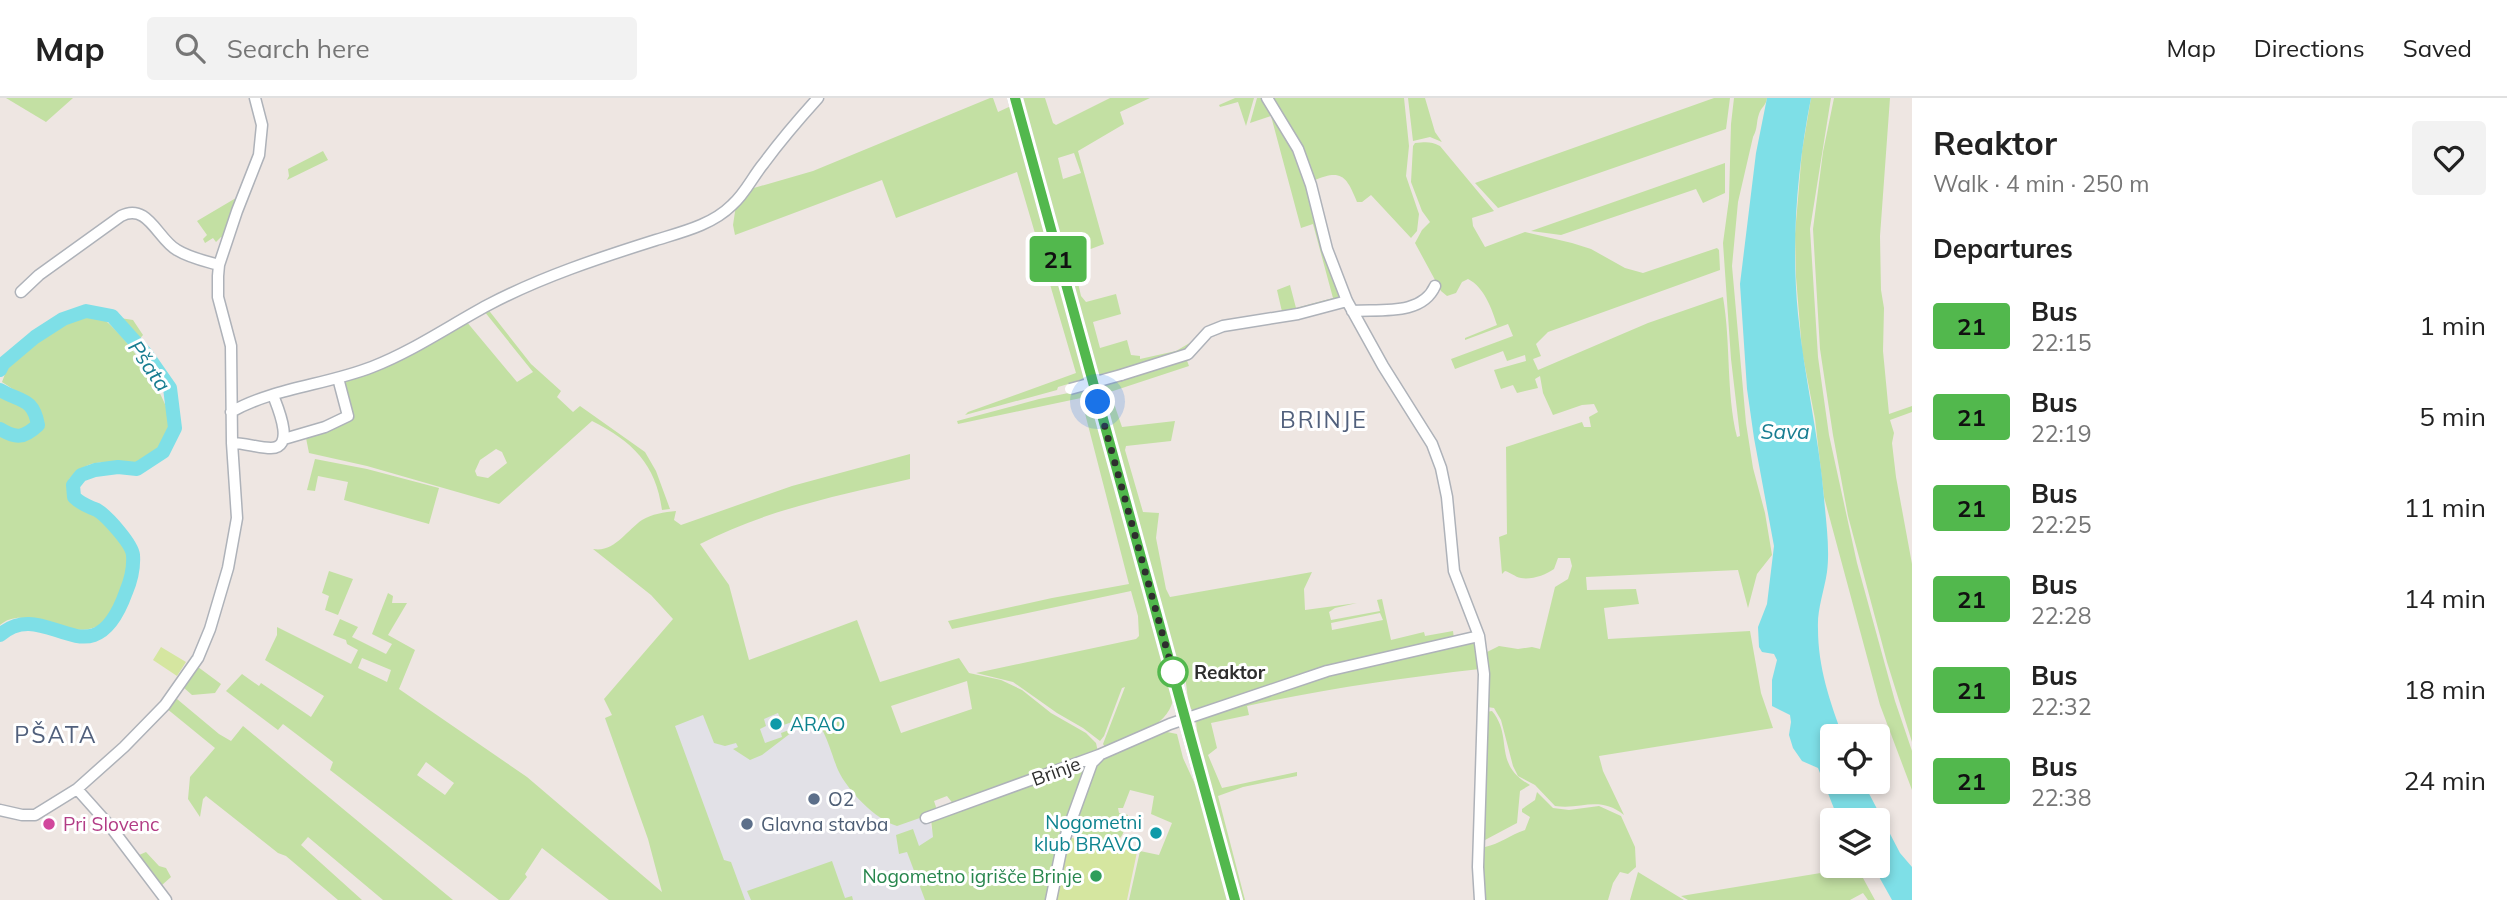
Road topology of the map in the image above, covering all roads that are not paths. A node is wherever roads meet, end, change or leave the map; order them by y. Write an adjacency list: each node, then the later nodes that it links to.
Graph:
1 (255, 98): 5 (street)
2 (818, 98): 9 (street)
3 (1015, 98): 16 (main road)
4 (1267, 98): 8 (street)
5 (219, 265): 7 (street); 12 (street)
6 (1436, 286): 8 (street)
7 (21, 292)
8 (1349, 306): 10 (street, bridge); 15 (street)
9 (338, 379): 11 (street); 13 (street)
10 (1070, 389)
11 (274, 395): 12 (street); 13 (street)
12 (231, 412): 14 (street)
13 (284, 439): 14 (street)
14 (232, 443): 18 (street)
15 (1479, 636): 16 (street, Brinje); 24 (street)
16 (1185, 719): 17 (street, Brinje); 23 (main road)
17 (1099, 755): 20 (street, Brinje); 22 (street)
18 (77, 789): 19 (street); 21 (street)
19 (0, 810)
20 (926, 818)
21 (166, 900)
22 (1051, 900)
23 (1235, 900)
24 (1480, 900)

